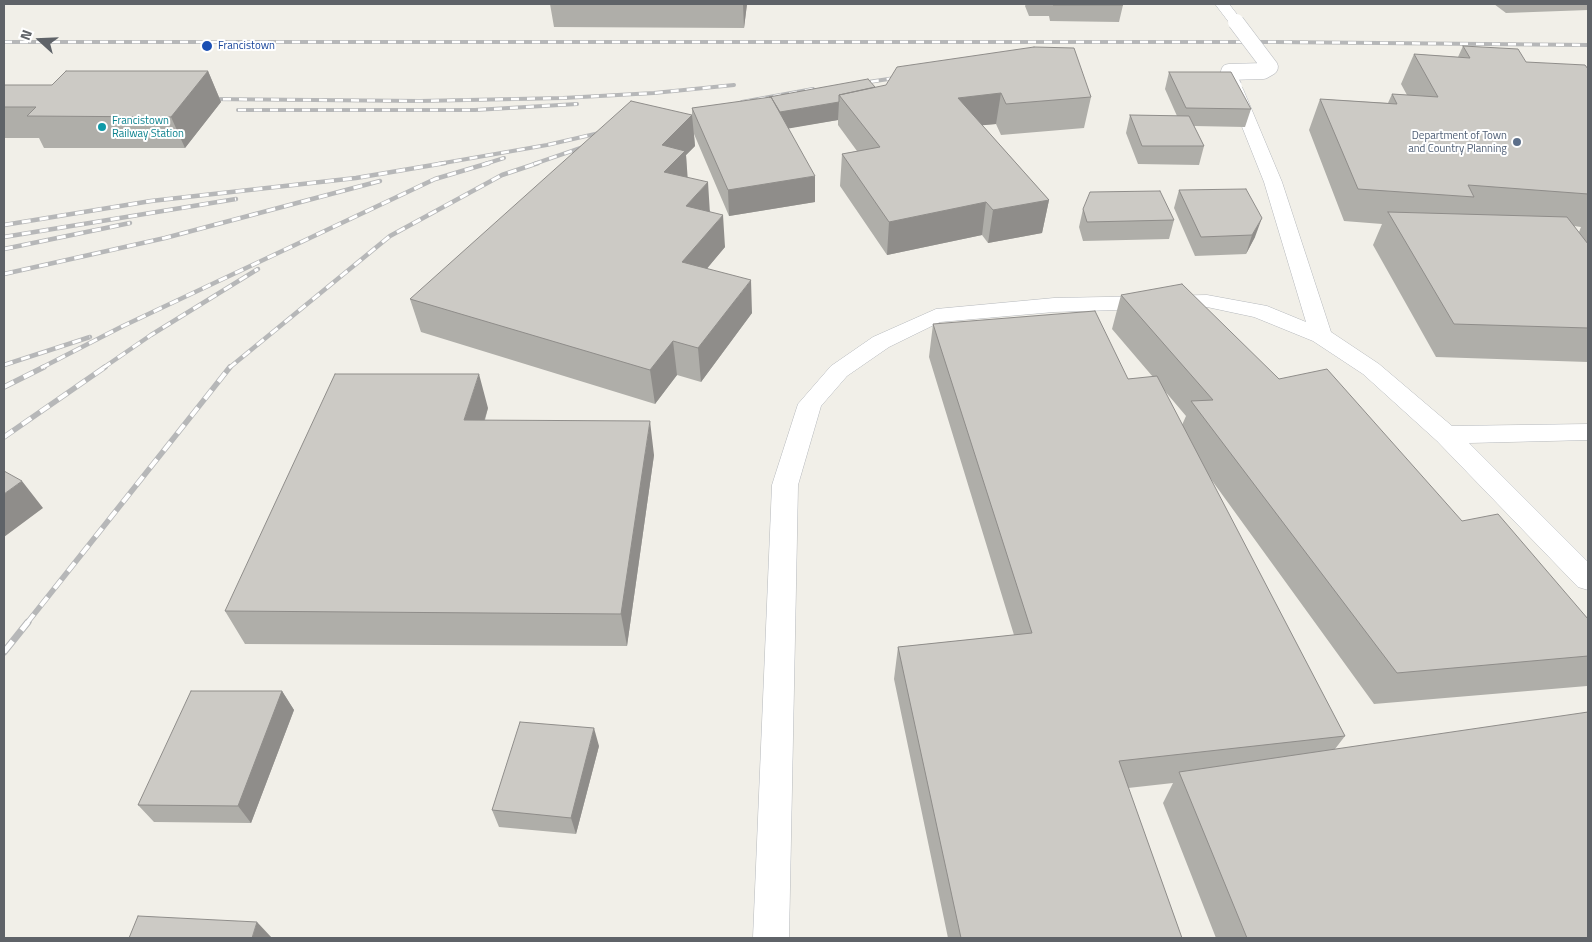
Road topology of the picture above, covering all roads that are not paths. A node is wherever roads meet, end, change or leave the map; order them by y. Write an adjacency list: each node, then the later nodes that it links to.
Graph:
1 (1222, 4): 2 (lane, bridge)
2 (1321, 336): 4 (lane); 6 (lane)
3 (1588, 432): 4 (lane)
4 (1446, 435): 5 (lane)
5 (1588, 579)
6 (771, 938)

